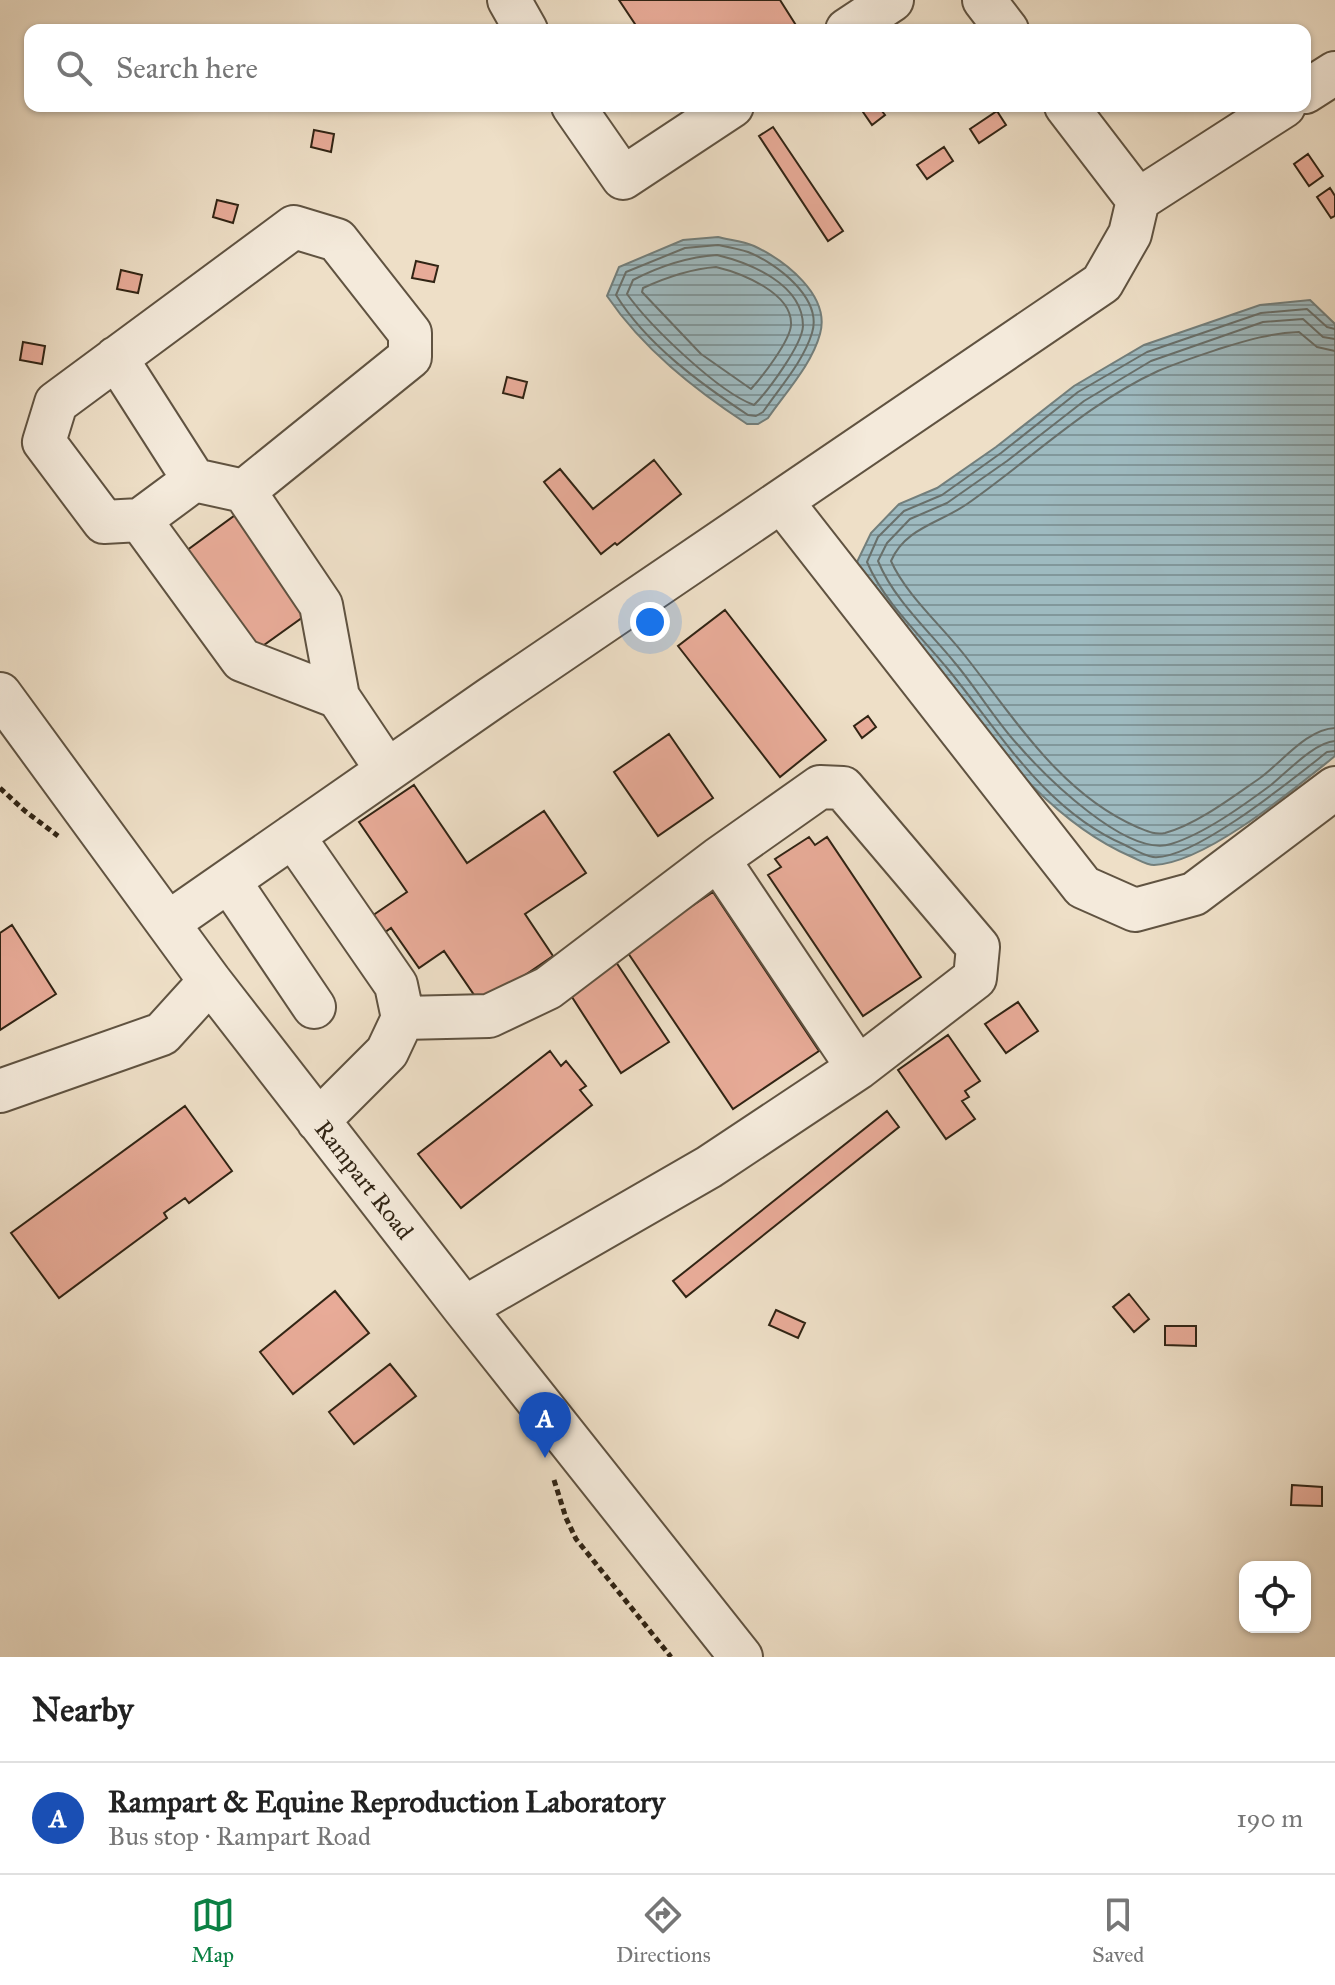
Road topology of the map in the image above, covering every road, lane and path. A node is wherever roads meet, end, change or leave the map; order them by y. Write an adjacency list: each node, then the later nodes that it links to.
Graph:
1 (509, 0): 4 (street)
2 (892, 0): 5 (street)
3 (984, 0): 6 (street)
4 (523, 24)
5 (856, 24)
6 (1002, 24)
7 (1335, 73): 8 (street)
8 (1311, 88)
9 (577, 112): 10 (street)
10 (723, 112)
11 (1071, 112): 13 (street)
12 (1275, 112): 13 (street)
13 (1138, 200): 17 (street)
14 (116, 358): 15 (street); 16 (street); 18 (street)
15 (194, 480): 16 (street); 18 (street)
16 (244, 491): 20 (street)
17 (782, 502): 21 (street); 23 (street)
18 (140, 520): 20 (street)
19 (0, 694): 28 (street, Rampart Road)
20 (338, 697): 21 (street)
21 (387, 770): 24 (street)
22 (0, 788): 25 (path)
23 (1335, 788)
24 (293, 836): 27 (street); 31 (street)
25 (66, 843)
26 (718, 859): 31 (street); 32 (street); 32 (street)
27 (229, 881): 28 (street); 30 (street)
28 (168, 923): 29 (street, Rampart Road)
29 (210, 981): 33 (street); 34 (street, Rampart Road)
30 (314, 1007)
31 (403, 1018): 34 (street)
32 (858, 1068): 35 (street)
33 (0, 1091)
34 (318, 1121): 35 (street, Rampart Road)
35 (464, 1308): 36 (street, Rampart Road)
36 (741, 1657)

